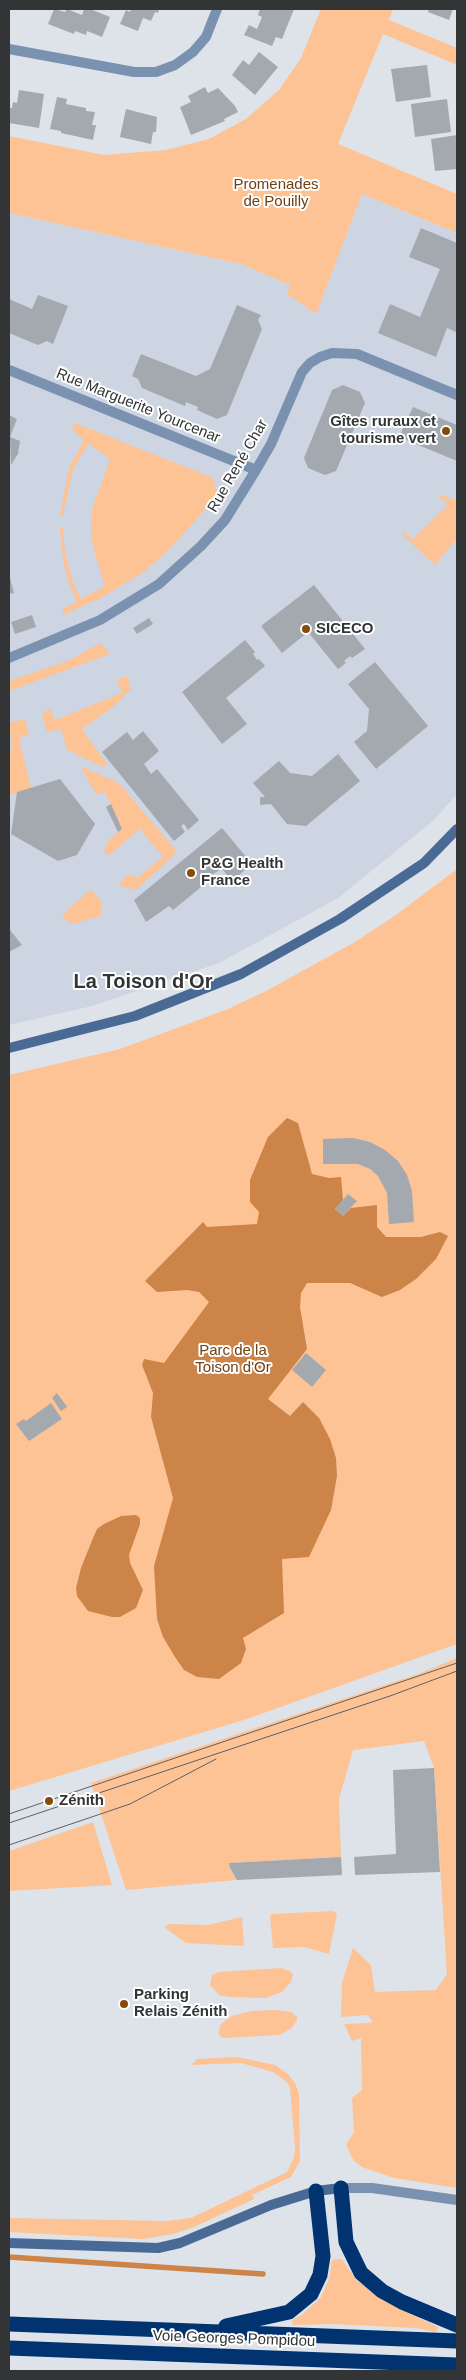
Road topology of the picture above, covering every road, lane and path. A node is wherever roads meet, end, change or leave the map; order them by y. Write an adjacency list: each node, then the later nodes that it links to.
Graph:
1 (217, 9): 2 (street)
2 (9, 49)
3 (9, 370): 5 (street, Rue Marguerite Yourcenar)
4 (457, 394): 5 (street, Rue René Char)
5 (256, 470): 6 (street, Rue René Char)
6 (9, 658)
7 (457, 829): 8 (street)
8 (9, 1048)
9 (340, 2188): 10 (street); 11 (street); 14 (highway)
10 (316, 2191): 12 (street); 15 (highway)
11 (457, 2200)
12 (9, 2242)
13 (9, 2324): 15 (highway)
14 (457, 2325)
15 (195, 2331): 16 (highway)
16 (457, 2341)
17 (9, 2348): 18 (highway, Voie Georges Pompidou)
18 (457, 2365)

